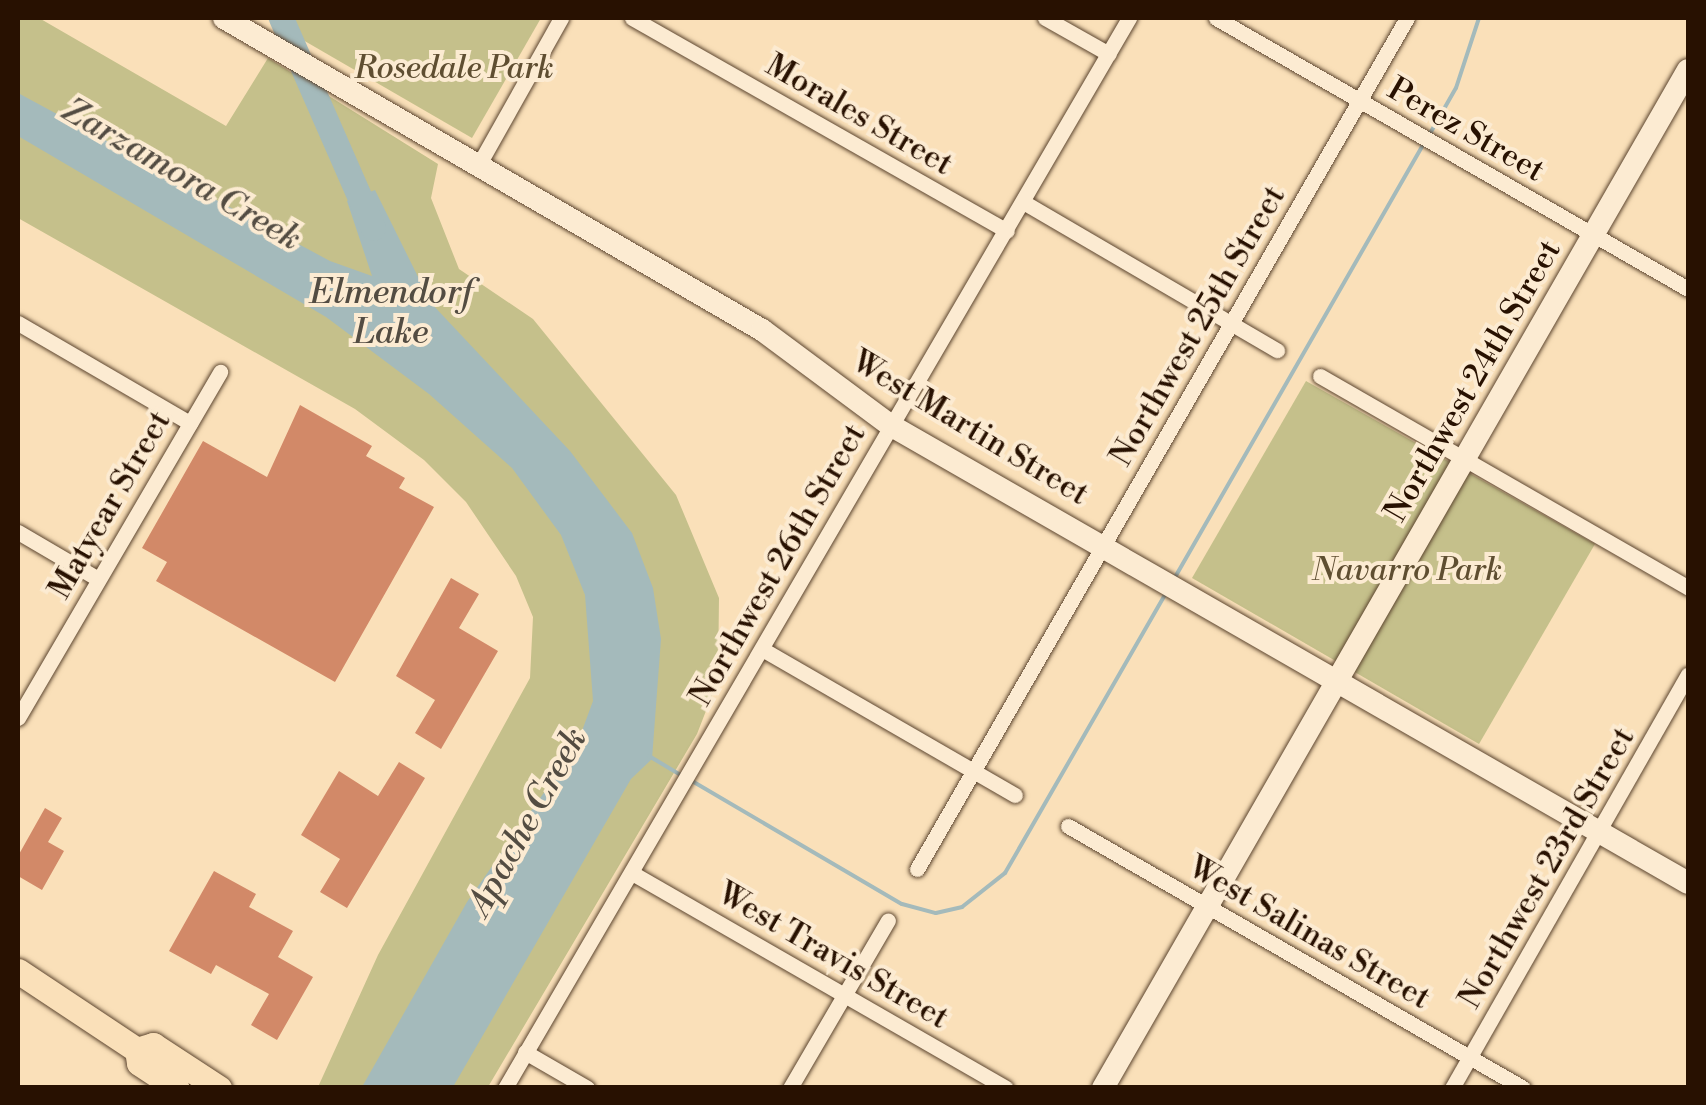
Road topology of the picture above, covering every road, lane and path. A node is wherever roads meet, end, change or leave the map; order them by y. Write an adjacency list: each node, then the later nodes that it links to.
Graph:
1 (224, 18): 11 (main road, West Martin Street)
2 (561, 18): 11 (street)
3 (632, 18): 13 (street, Morales Street)
4 (1045, 18): 8 (street)
5 (1129, 18): 8 (street, Northwest 26th Street)
6 (1216, 18): 10 (street, Perez Street)
7 (1407, 18): 10 (street, Northwest 25th Street)
8 (1109, 54): 12 (street, Northwest 26th Street)
9 (1688, 70): 14 (main road, Northwest 24th Street)
10 (1358, 100): 14 (street, Perez Street); 17 (street, Northwest 25th Street)
11 (478, 166): 22 (main road, West Martin Street)
12 (1024, 203): 13 (street, Northwest 26th Street); 17 (street)
13 (1007, 231): 22 (street, Northwest 26th Street)
14 (1594, 235): 15 (street, Perez Street); 23 (main road, Northwest 24th Street)
15 (1688, 289)
16 (18, 323): 21 (street)
17 (1232, 323): 18 (street); 25 (street, Northwest 25th Street)
18 (1276, 350)
19 (220, 372): 21 (street, Matyear Street)
20 (1320, 376): 23 (street)
21 (190, 423): 26 (street, Matyear Street)
22 (890, 425): 25 (main road, West Martin Street); 28 (street, Northwest 26th Street)
23 (1465, 459): 27 (street); 30 (main road, Northwest 24th Street)
24 (18, 532): 26 (street)
25 (1102, 545): 30 (main road, West Martin Street); 32 (street, Northwest 25th Street)
26 (98, 579): 31 (street, Matyear Street)
27 (1688, 588)
28 (762, 649): 32 (street); 37 (street, Northwest 26th Street)
29 (1688, 675): 35 (street, Northwest 23rd Street)
30 (1338, 682): 35 (main road, West Martin Street); 39 (main road, Northwest 24th Street)
31 (18, 718)
32 (973, 771): 33 (street); 36 (street, Northwest 25th Street)
33 (1014, 795)
34 (1068, 826): 39 (street, West Salinas Street)
35 (1600, 832): 38 (main road, West Martin Street); 45 (street, Northwest 23rd Street)
36 (917, 869)
37 (632, 873): 42 (street, West Travis Street); 44 (street, Northwest 26th Street)
38 (1688, 883)
39 (1208, 906): 45 (street, West Salinas Street); 52 (main road, Northwest 24th Street)
40 (888, 920): 42 (street)
41 (18, 971): 43 (main road)
42 (844, 994): 50 (street); 51 (street, West Travis Street)
43 (136, 1050): 46 (main road); 47 (main road)
44 (525, 1052): 48 (street, Northwest 26th Street); 49 (street)
45 (1470, 1056): 53 (street, Northwest 23rd Street); 54 (street, West Salinas Street)
46 (177, 1088)
47 (219, 1088)
48 (505, 1088)
49 (587, 1088)
50 (790, 1088)
51 (1006, 1088)
52 (1103, 1088)
53 (1452, 1088)
54 (1523, 1088)

